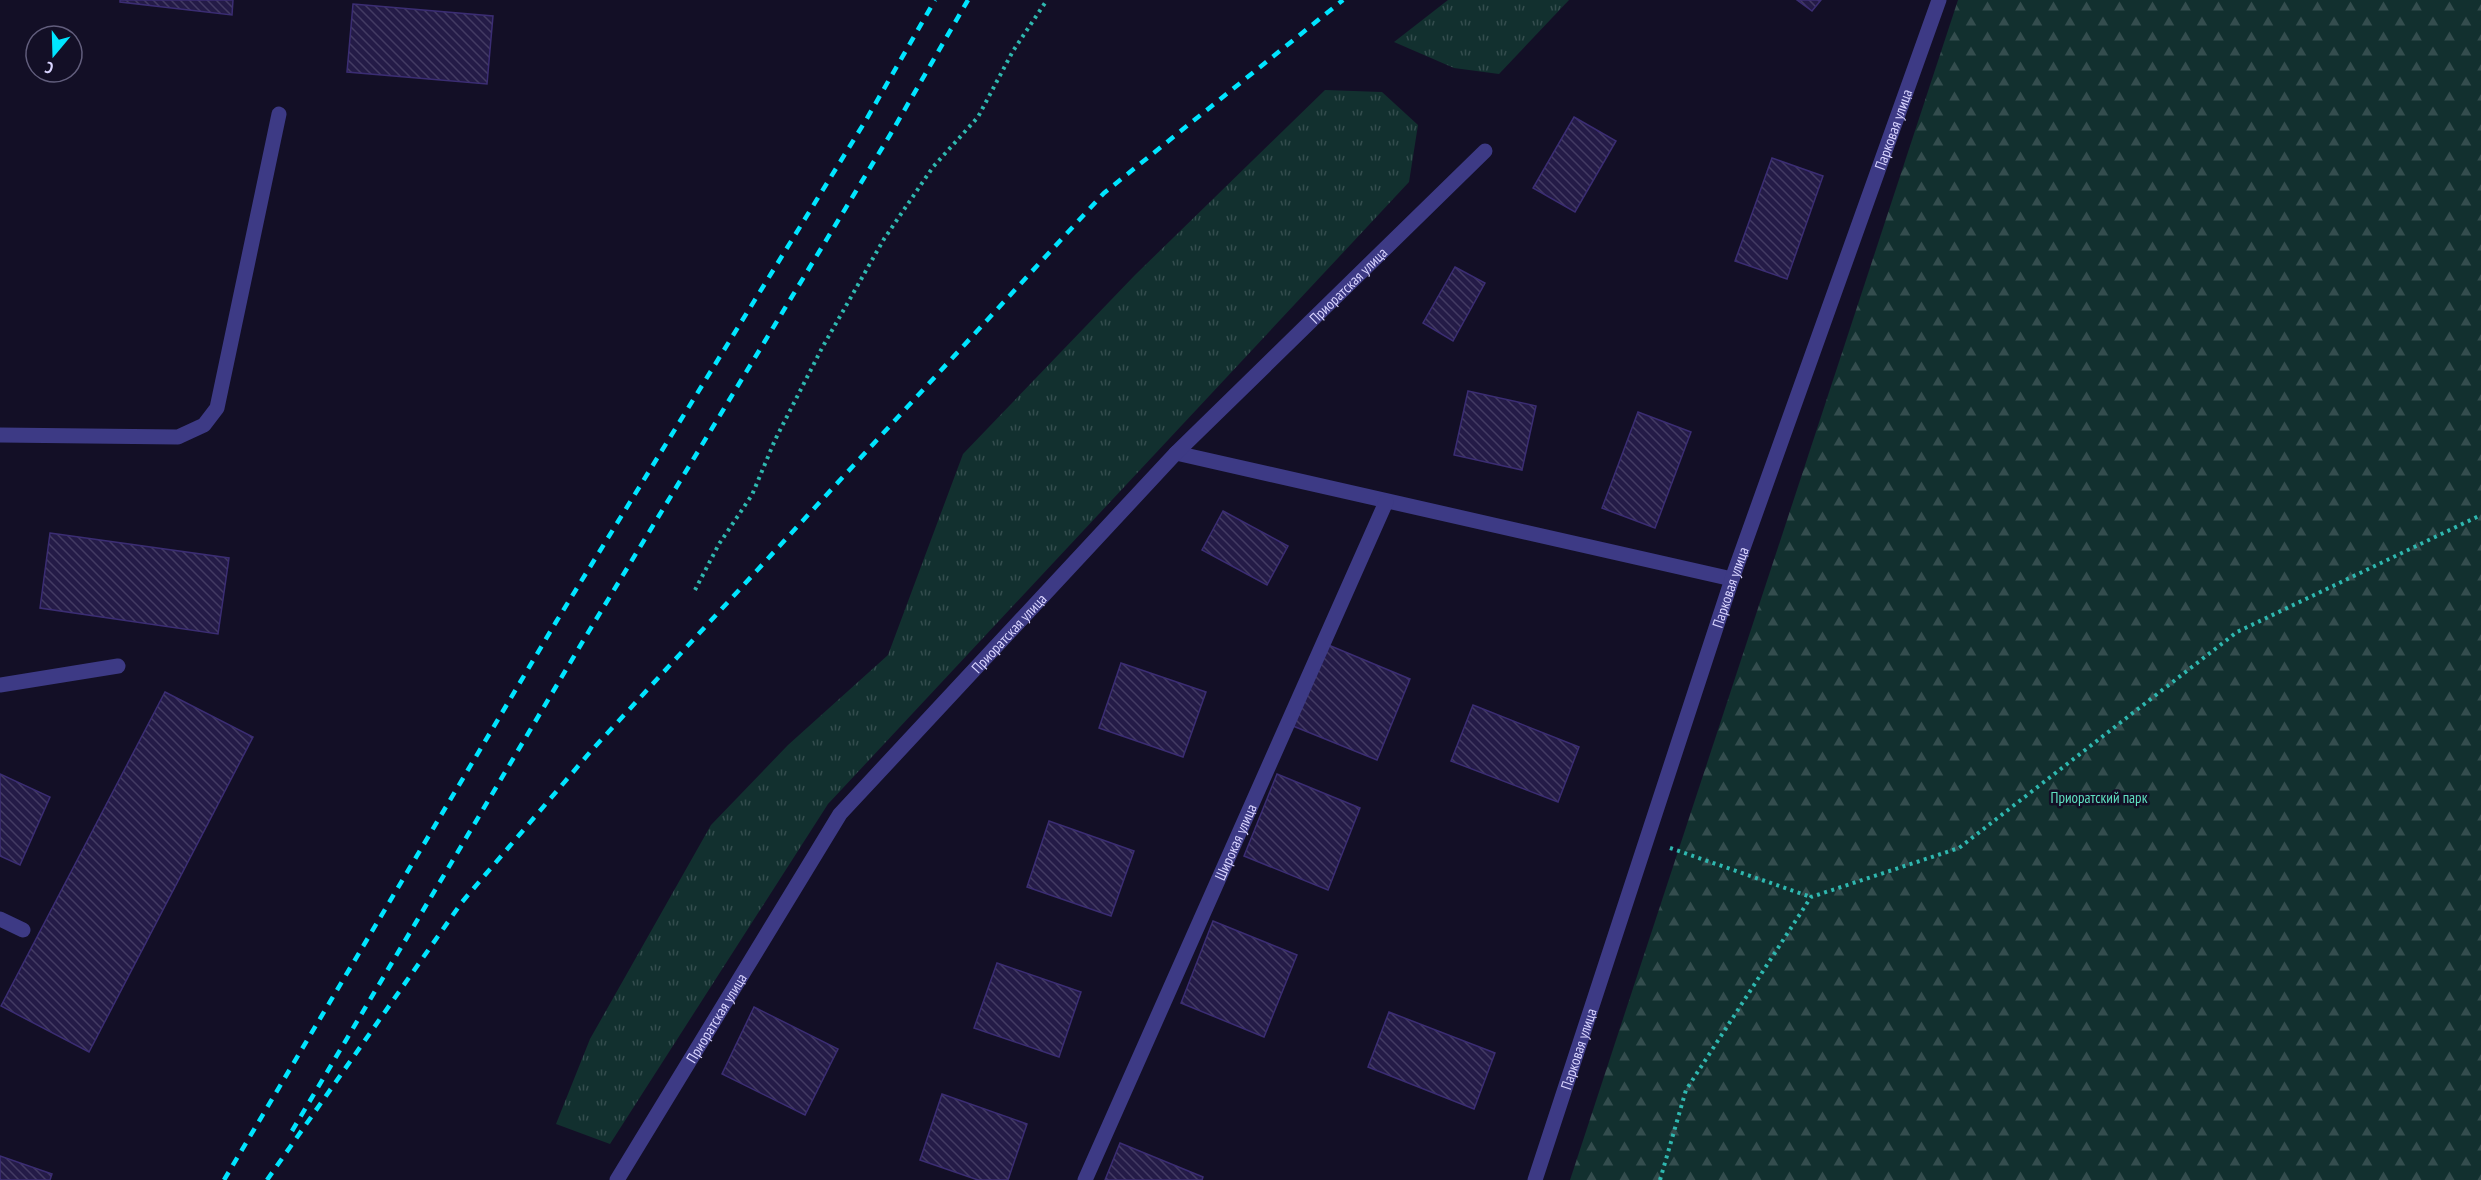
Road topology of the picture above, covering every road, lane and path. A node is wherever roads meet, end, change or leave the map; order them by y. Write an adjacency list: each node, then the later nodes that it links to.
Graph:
1 (1047, 0): 10 (path)
2 (1939, 0): 9 (street, Парковая улица)
3 (279, 114): 5 (street)
4 (1485, 151): 6 (street, Приоратская улица)
5 (0, 435)
6 (1176, 453): 7 (street); 17 (street, Приоратская улица)
7 (1386, 502): 9 (street); 18 (street, Широкая улица)
8 (2481, 515): 14 (path)
9 (1732, 579): 13 (street, Парковая улица)
10 (695, 590)
11 (118, 666): 12 (street)
12 (0, 685)
13 (1647, 839): 14 (path); 19 (street, Парковая улица)
14 (1811, 897): 20 (path)
15 (0, 918): 16 (street)
16 (22, 930)
17 (617, 1180)
18 (1085, 1180)
19 (1535, 1180)
20 (1660, 1180)

